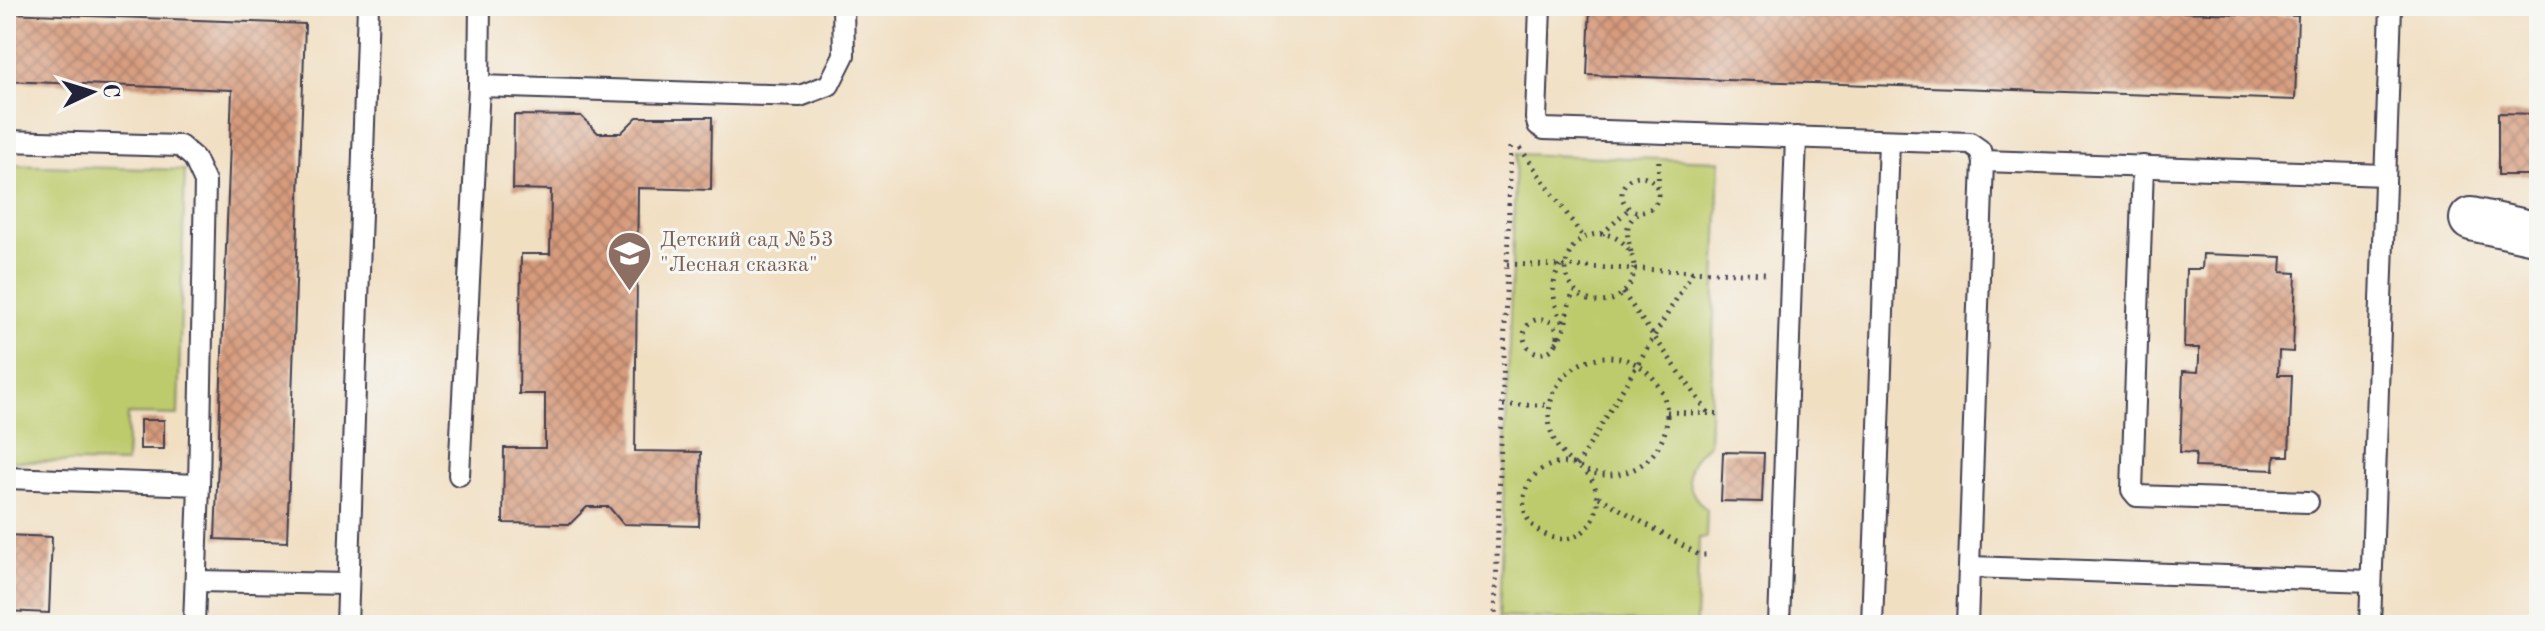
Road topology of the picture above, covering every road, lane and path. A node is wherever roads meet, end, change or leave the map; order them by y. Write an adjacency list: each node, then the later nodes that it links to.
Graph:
1 (368, 6): 51 (lane)
2 (480, 6): 6 (lane)
3 (843, 6): 6 (lane)
4 (1540, 6): 7 (lane)
5 (2391, 6): 15 (lane)
6 (479, 86): 42 (lane)
7 (1796, 137): 9 (lane); 28 (lane)
8 (6, 141): 44 (lane)
9 (1889, 141): 13 (lane); 56 (lane)
10 (1511, 147): 24 (path)
11 (1519, 147): 22 (path)
12 (1659, 152): 16 (path)
13 (1983, 161): 14 (lane); 48 (lane)
14 (2143, 166): 15 (lane); 46 (lane)
15 (2385, 175): 50 (lane)
16 (1658, 192): 17 (path); 18 (path)
17 (1630, 208): 18 (path); 20 (path)
18 (1641, 211): 23 (path)
19 (2471, 219): 21 (street)
20 (1602, 234): 22 (path); 23 (path)
21 (2539, 234)
22 (1584, 238): 25 (path)
23 (1632, 256): 26 (path)
24 (1507, 264): 25 (path); 35 (path)
25 (1563, 266): 26 (path); 29 (path); 31 (path)
26 (1635, 269): 27 (path); 30 (path)
27 (1693, 271): 28 (path); 32 (path)
28 (1791, 275): 55 (lane)
29 (1575, 291): 30 (path); 31 (path)
30 (1623, 293): 32 (path)
31 (1565, 324): 33 (path)
32 (1654, 336): 34 (path); 38 (path)
33 (1556, 343): 33 (path)
34 (1637, 365): 36 (path); 37 (path); 40 (path)
35 (1503, 405): 36 (path); 54 (path)
36 (1550, 405): 40 (path)
37 (1667, 412): 38 (path); 41 (path)
38 (1709, 414): 39 (path)
39 (1722, 414)
40 (1575, 465): 41 (path); 45 (path)
41 (1584, 470): 45 (path)
42 (459, 475)
43 (6, 478): 44 (lane)
44 (199, 485): 49 (lane)
45 (1599, 497): 47 (path)
46 (2308, 502)
47 (1709, 555)
48 (1970, 567): 50 (lane); 57 (lane)
49 (196, 581): 51 (lane); 52 (lane)
50 (2371, 581): 58 (lane)
51 (347, 584): 53 (lane)
52 (194, 625)
53 (347, 625)
54 (1512, 625)
55 (1779, 625)
56 (1872, 625)
57 (1967, 625)
58 (2370, 625)

